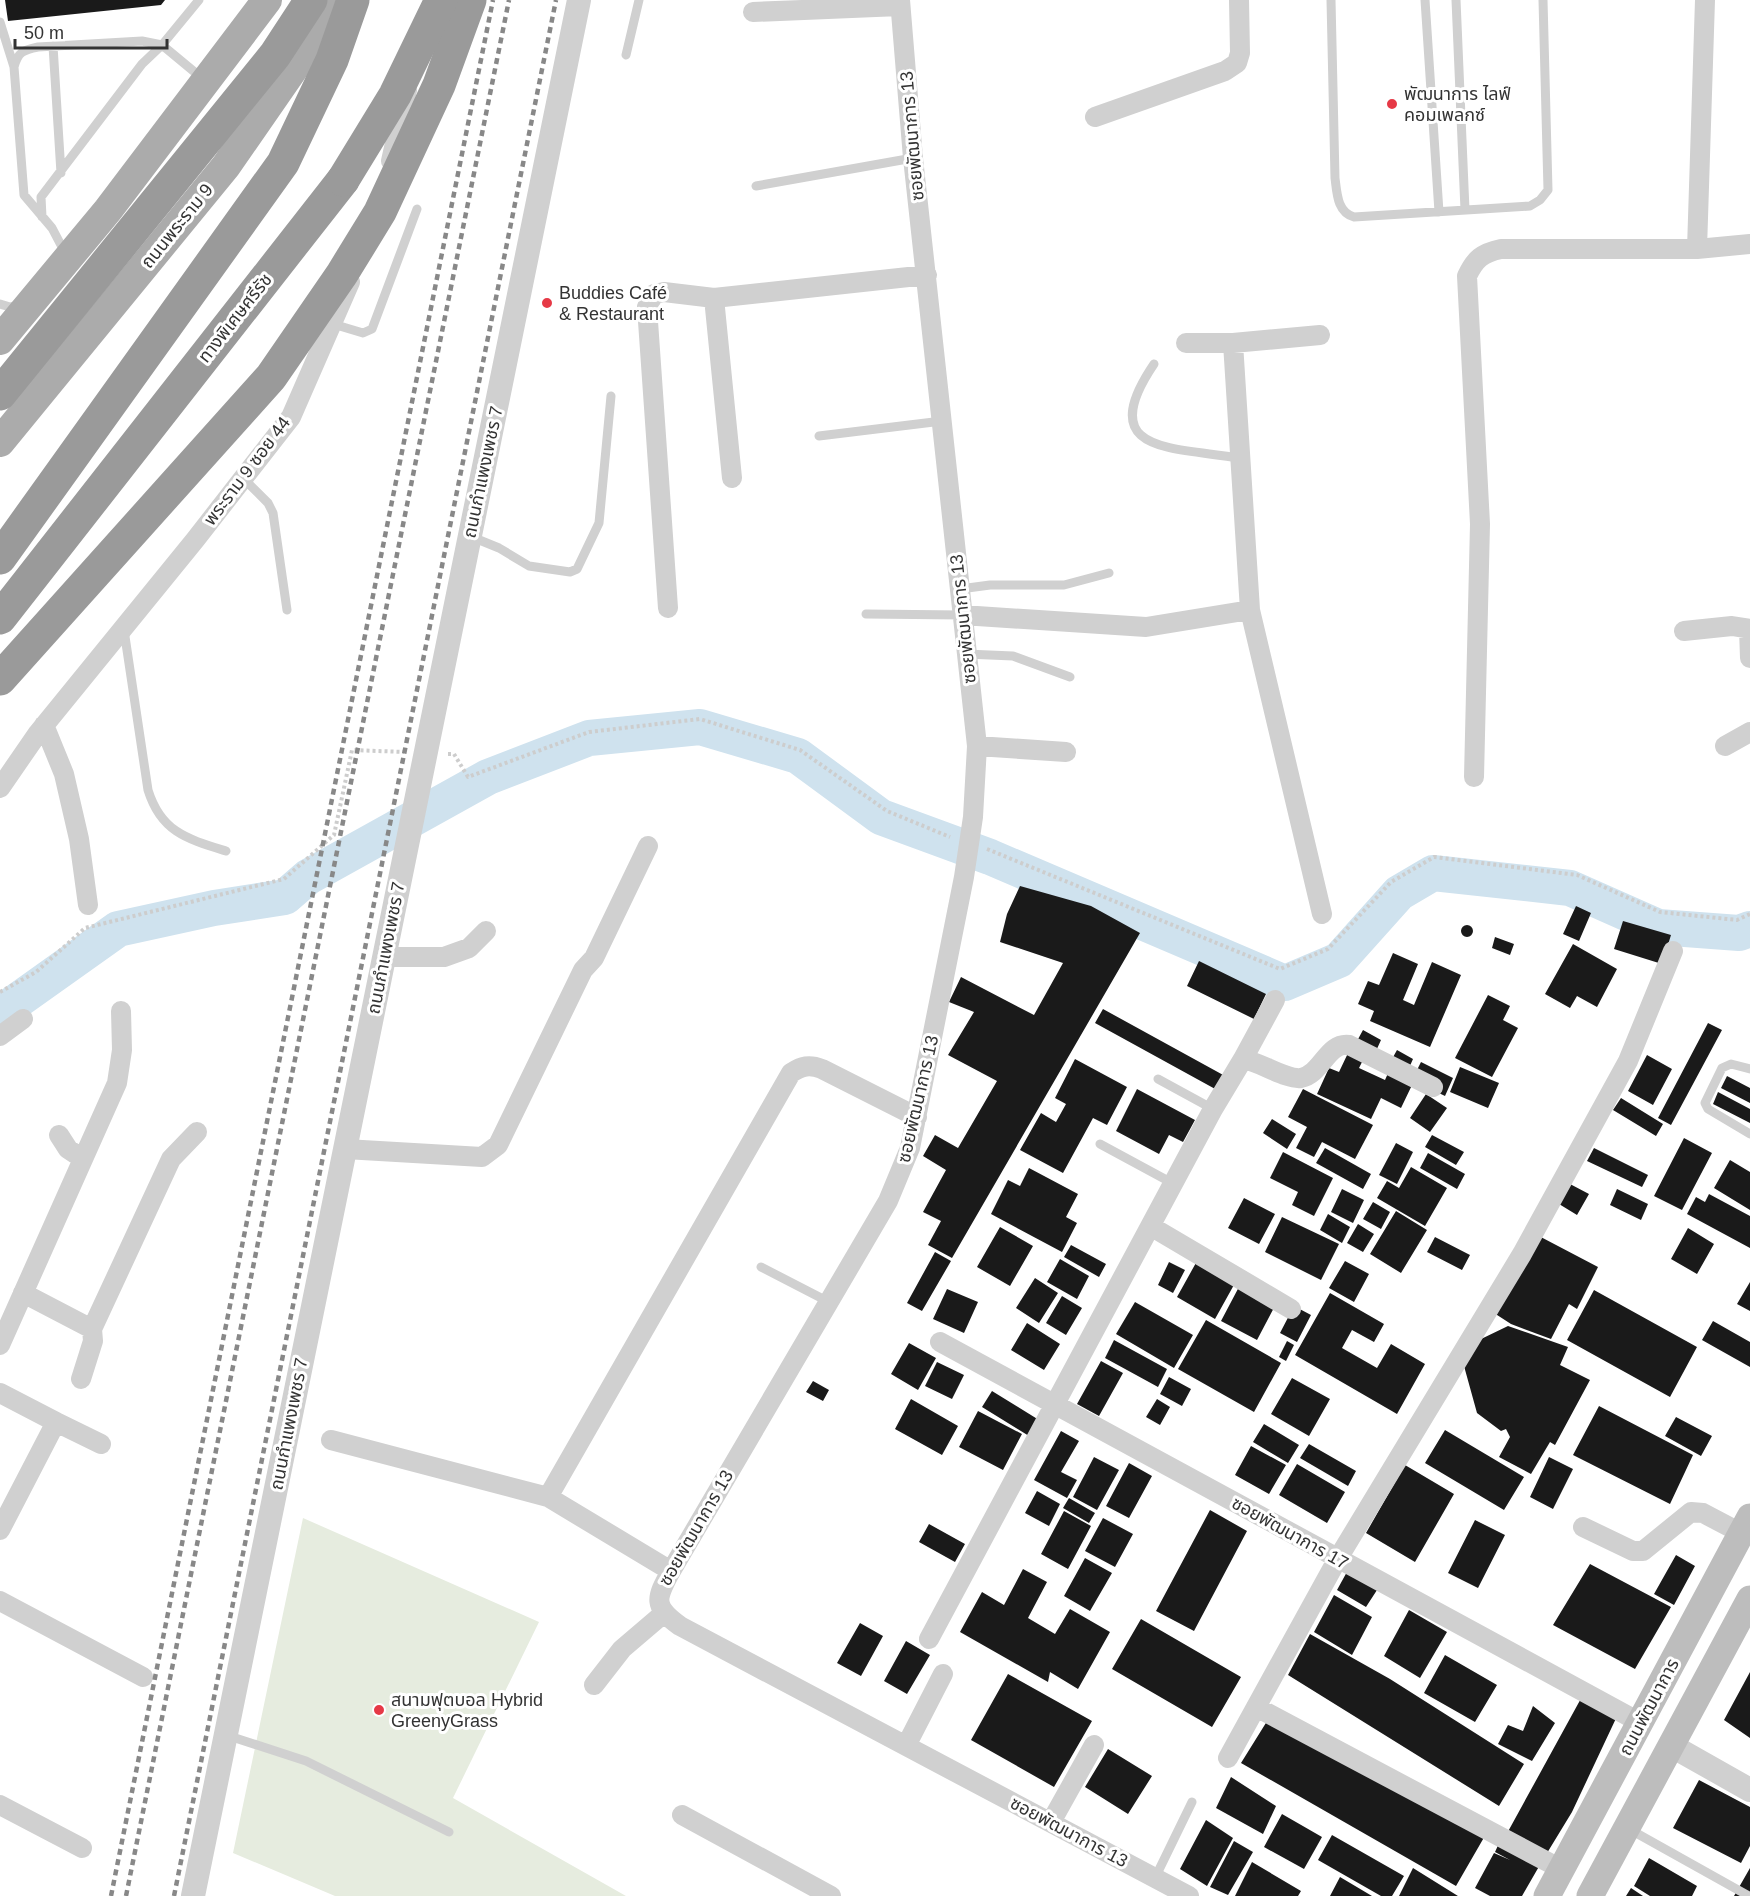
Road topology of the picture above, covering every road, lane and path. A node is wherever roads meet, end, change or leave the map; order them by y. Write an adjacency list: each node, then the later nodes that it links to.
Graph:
1 (199, 0): 20 (lane)
2 (267, 0): 24 (main road)
3 (311, 0): 47 (highway)
4 (341, 0): 51 (main road, ถนนพระราม 9)
5 (353, 0): 56 (highway)
6 (428, 0): 31 (street, พระราม 9 ซอย 44)
7 (441, 0): 64 (highway, ทางพิเศษศรีรัช, bridge)
8 (470, 0): 31 (highway)
9 (579, 0): 55 (street, ถนนกำแพงเพชร 7)
10 (639, 0): 22 (lane)
11 (1239, 0): 25 (street)
12 (1331, 0): 32 (lane)
13 (1425, 0): 32 (lane)
14 (1456, 0): 30 (lane)
15 (1543, 0): 30 (lane)
16 (1705, 0): 35 (street)
17 (900, 3): 18 (street); 26 (street, ซอยพัฒนาการ 13)
18 (753, 12)
19 (0, 22): 23 (lane)
20 (162, 45): 21 (lane); 24 (lane); 27 (lane)
21 (53, 46): 23 (lane); 27 (lane)
22 (626, 55)
23 (14, 67): 33 (lane)
24 (206, 81): 36 (main road)
25 (1095, 117)
26 (913, 158): 28 (lane); 37 (street, ซอยพัฒนาการ 13)
27 (61, 173): 33 (lane)
28 (756, 186)
29 (417, 208): 41 (lane)
30 (1465, 210): 32 (lane)
31 (380, 212): 41 (street, พระราม 9 ซอย 44); 71 (highway)
32 (1439, 212)
33 (42, 217): 36 (lane)
34 (1750, 243): 35 (street)
35 (1696, 249): 79 (street)
36 (62, 265): 38 (main road)
37 (927, 275): 39 (street); 49 (street, ซอยพัฒนาการ 13)
38 (37, 296): 40 (lane); 43 (main road)
39 (714, 298): 54 (street); 59 (street)
40 (0, 304)
41 (333, 324): 53 (street, พระราม 9 ซอย 44)
42 (1320, 335): 45 (street)
43 (0, 340)
44 (1186, 343): 45 (street)
45 (1233, 343): 52 (street)
46 (1154, 364): 52 (lane)
47 (0, 394)
48 (611, 396): 55 (lane)
49 (942, 421): 50 (lane); 58 (street, ซอยพัฒนาการ 13)
50 (819, 436)
51 (0, 442)
52 (1239, 458): 61 (street)
53 (243, 478): 60 (lane); 65 (street, พระราม 9 ซอย 44)
54 (732, 478)
55 (470, 536): 89 (street, ถนนกำแพงเพชร 7)
56 (0, 558)
57 (1109, 573): 58 (lane)
58 (960, 589): 63 (street, ซอยพัฒนาการ 13)
59 (668, 608)
60 (287, 610)
61 (1250, 610): 63 (street); 85 (street)
62 (866, 614): 63 (lane)
63 (962, 615): 68 (street, ซอยพัฒนาการ 13)
64 (0, 618)
65 (123, 628): 72 (street, พระราม 9 ซอย 44); 83 (lane)
66 (1750, 629): 67 (street); 69 (street)
67 (1684, 631)
68 (966, 654): 70 (lane); 74 (street, ซอยพัฒนาการ 13)
69 (1750, 658)
70 (1070, 677)
71 (0, 678)
72 (44, 725): 80 (street, พระราม 9 ซอย 44); 84 (street)
73 (1750, 732): 75 (street)
74 (977, 746): 77 (street); 81 (street, ซอยพัฒนาการ 13)
75 (1725, 746)
76 (390, 751): 90 (path)
77 (1066, 752)
78 (439, 753): 81 (path)
79 (1474, 777)
80 (0, 788)
81 (973, 817): 86 (path); 100 (street, ซอยพัฒนาการ 13)
82 (648, 846): 105 (street)
83 (226, 851)
84 (88, 905)
85 (1322, 914)
86 (1750, 914)
87 (486, 931): 89 (street)
88 (1672, 951): 126 (street)
89 (384, 957): 105 (street, ถนนกำแพงเพชร 7)
90 (0, 992)
91 (1275, 1000): 95 (street)
92 (121, 1011): 106 (street)
93 (23, 1018): 94 (street)
94 (0, 1036)
95 (1243, 1059): 98 (street); 99 (street)
96 (1750, 1069): 102 (lane)
97 (1158, 1079): 99 (lane)
98 (1433, 1087)
99 (1213, 1110): 107 (street)
100 (917, 1116): 111 (street, ซอยพัฒนาการ 13); 122 (street)
101 (197, 1132): 113 (street)
102 (1750, 1134)
103 (59, 1135): 106 (street)
104 (1100, 1144): 107 (lane)
105 (345, 1149): 137 (street, ถนนกำแพงเพชร 7)
106 (83, 1159): 110 (street)
107 (1174, 1184): 108 (street)
108 (1152, 1227): 112 (street); 118 (street)
109 (761, 1267): 111 (lane)
110 (23, 1293): 113 (street); 115 (street)
111 (827, 1301): 127 (street, ซอยพัฒนาการ 13)
112 (1291, 1309)
113 (92, 1329): 116 (street)
114 (940, 1342): 118 (street, ซอยพัฒนาการ 17)
115 (0, 1345)
116 (81, 1379)
117 (0, 1393): 119 (street)
118 (1055, 1403): 126 (street, ซอยพัฒนาการ 17); 131 (street)
119 (56, 1422): 121 (street); 125 (street)
120 (331, 1440): 122 (street)
121 (101, 1444)
122 (548, 1497): 127 (street)
123 (1746, 1525): 124 (street); 136 (main road, ถนนพัฒนาการ)
124 (1583, 1527)
125 (0, 1530)
126 (1337, 1560): 135 (street); 136 (street, ซอยพัฒนาการ 17)
127 (671, 1571): 130 (street, ซอยพัฒนาการ 13)
128 (1750, 1599): 140 (main road)
129 (0, 1601): 133 (street)
130 (663, 1614): 134 (street); 138 (street, ซอยพัฒนาการ 13)
131 (929, 1639)
132 (943, 1674): 138 (street)
133 (142, 1677)
134 (594, 1685)
135 (1256, 1707): 141 (street); 150 (street)
136 (1641, 1723): 150 (main road, ถนนพัฒนาการ)
137 (226, 1735): 148 (lane); 152 (street, ถนนกำแพงเพชร 7)
138 (907, 1744): 146 (street, ซอยพัฒนาการ 13)
139 (1094, 1745): 146 (street)
140 (1672, 1746): 142 (street); 147 (main road)
141 (1228, 1758)
142 (1750, 1790)
143 (1192, 1802): 151 (lane)
144 (0, 1804): 149 (street)
145 (682, 1815): 153 (street)
146 (1051, 1822): 151 (street, ซอยพัฒนาการ 13)
147 (1626, 1828): 156 (main road); 157 (lane)
148 (449, 1832)
149 (82, 1848)
150 (1561, 1869): 155 (main road, ถนนพัฒนาการ)
151 (1155, 1878): 154 (street, ซอยพัฒนาการ 13)
152 (193, 1896)
153 (831, 1896)
154 (1189, 1896)
155 (1547, 1896)
156 (1590, 1896)
157 (1749, 1896)

